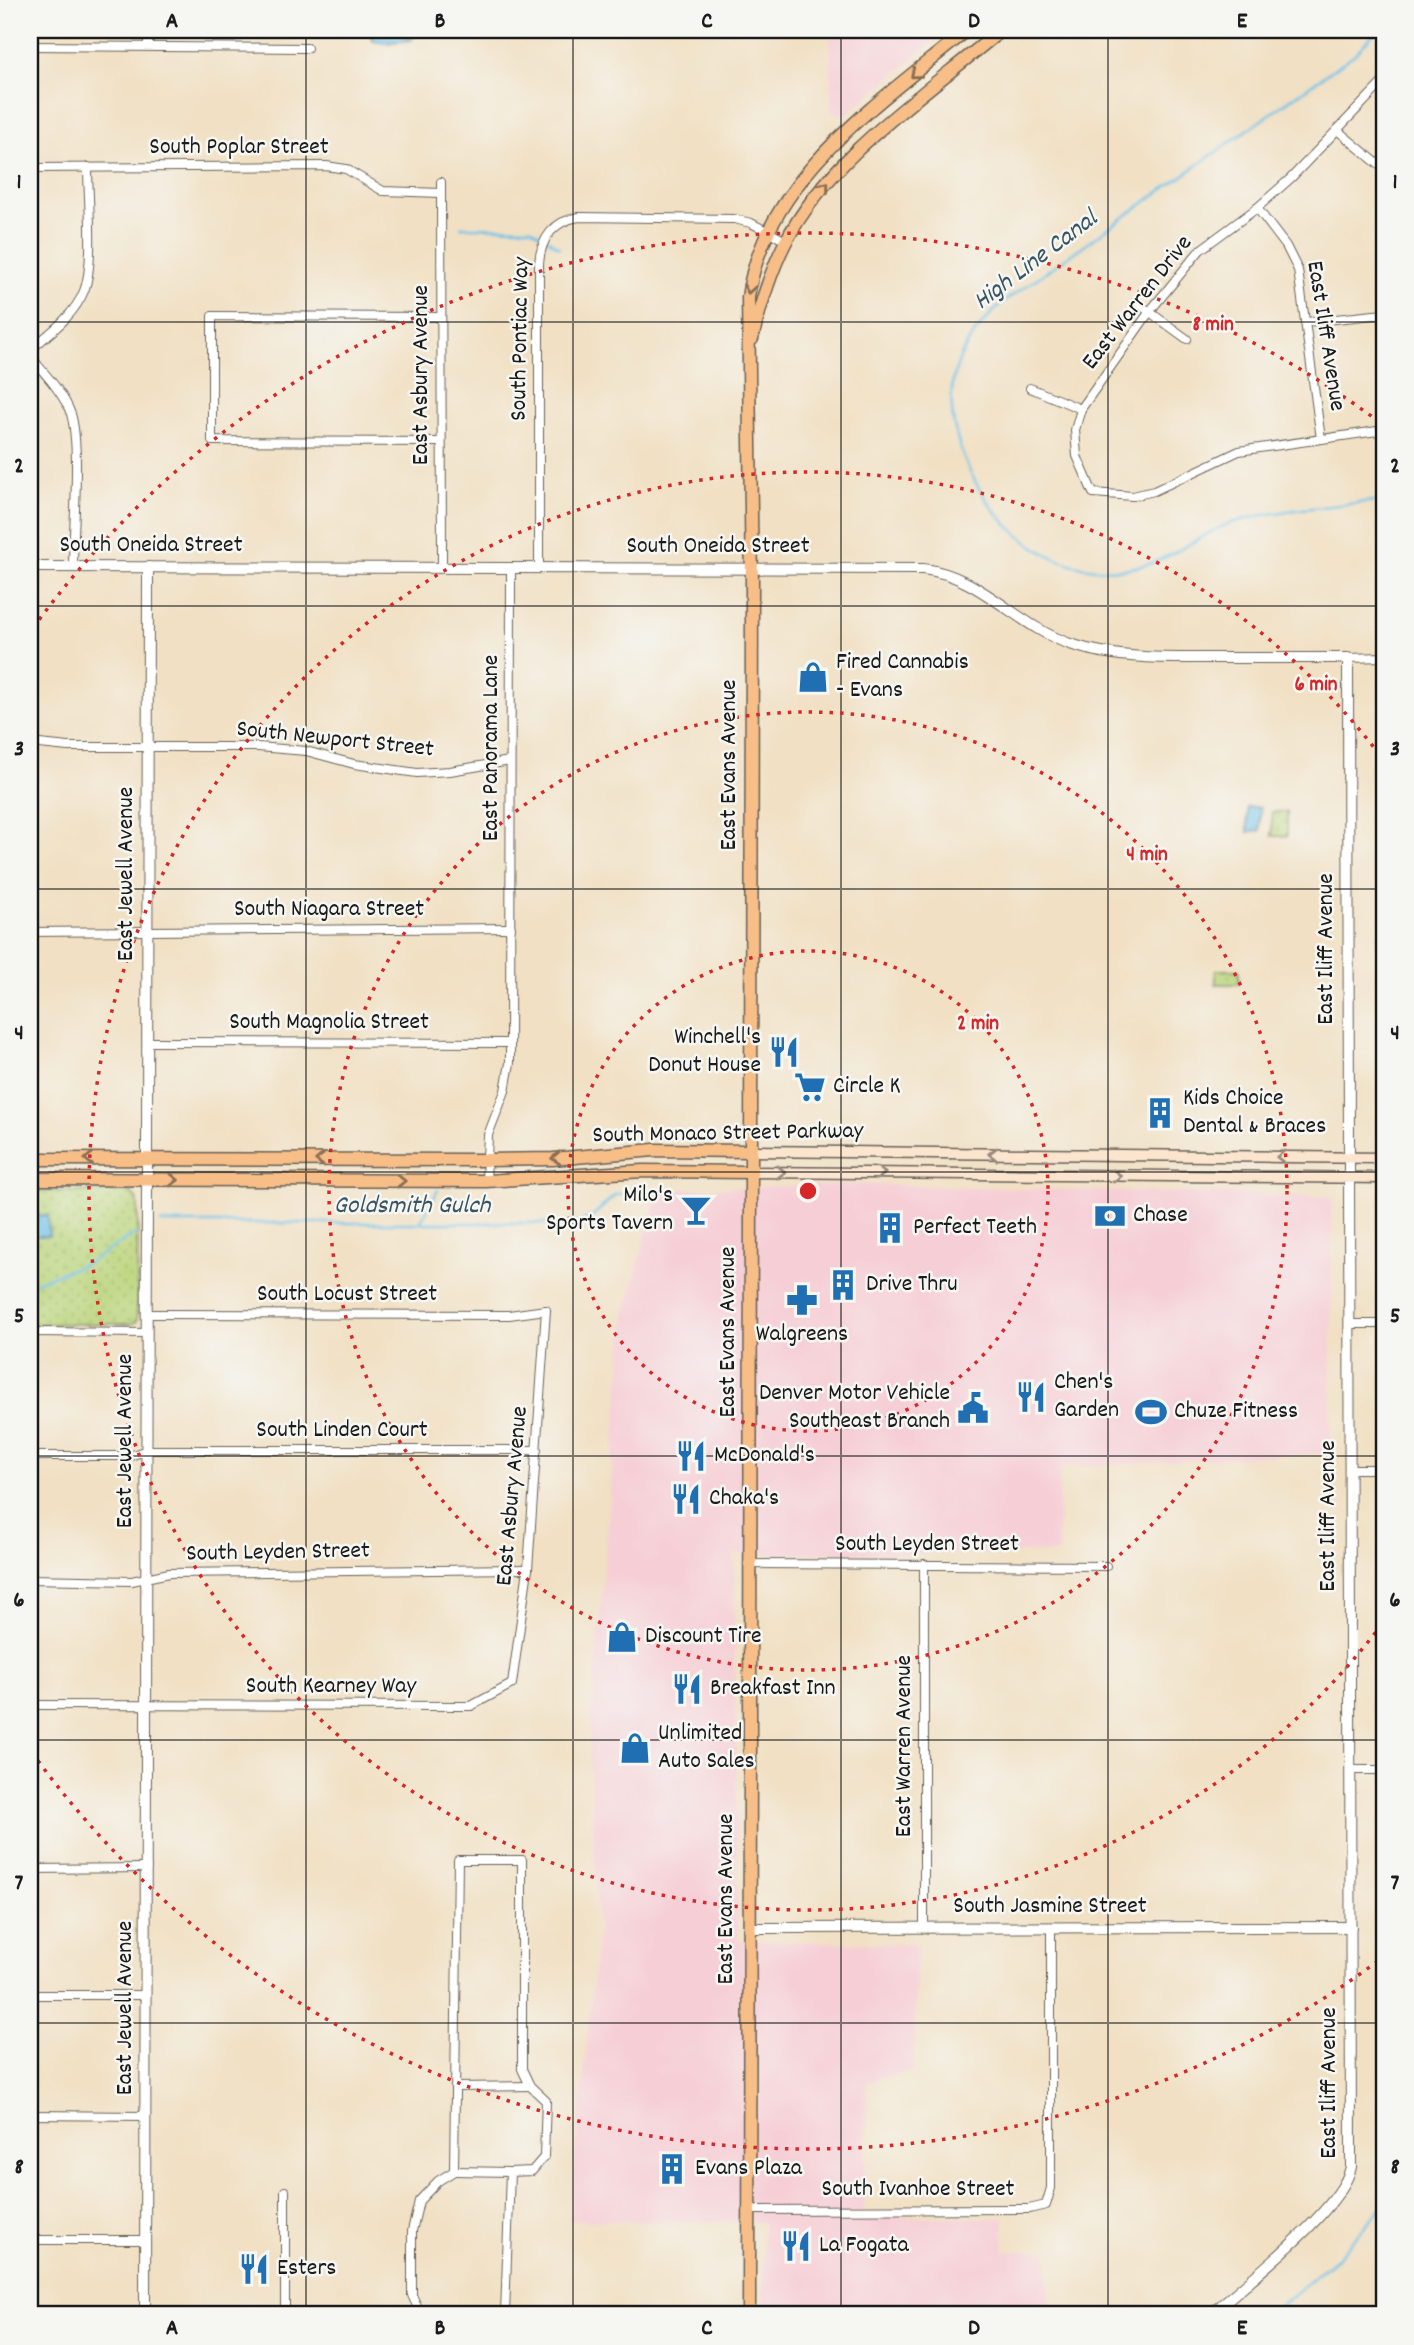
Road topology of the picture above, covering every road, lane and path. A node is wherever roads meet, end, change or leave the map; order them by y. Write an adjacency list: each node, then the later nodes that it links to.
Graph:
1 (148, 30): 5 (street)
2 (966, 30): 15 (main road, East Evans Avenue, one-way to 15)
3 (1001, 30): 16 (main road, East Evans Avenue, one-way to 3)
4 (30, 46): 5 (street)
5 (148, 46): 6 (street)
6 (307, 48)
7 (1384, 81): 8 (street, East Warren Drive)
8 (1337, 130): 11 (street); 14 (street, East Warren Drive)
9 (88, 167): 10 (street, South Poplar Street); 13 (street, South Poplar Street); 23 (street)
10 (30, 168)
11 (1384, 169)
12 (441, 182): 13 (street, East Asbury Avenue)
13 (440, 193): 20 (street, East Asbury Avenue)
14 (1257, 208): 18 (street, East Warren Drive); 21 (street, East Iliff Avenue)
15 (769, 232): 16 (street, South Pontiac Way); 24 (main road, East Evans Avenue, one-way to 24); 36 (street, South Pontiac Way)
16 (786, 242): 24 (main road, East Evans Avenue)
17 (1136, 302): 18 (street)
18 (1150, 311): 22 (street); 27 (street, East Warren Drive)
19 (1384, 314): 21 (street)
20 (441, 317): 30 (street, East Asbury Avenue); 30 (street)
21 (1306, 322): 29 (street, East Iliff Avenue)
22 (1188, 339)
23 (30, 349)
24 (749, 349): 37 (main road, East Evans Avenue)
25 (30, 356): 32 (street)
26 (1030, 388): 27 (street)
27 (1082, 410): 29 (street, East Warren Drive)
28 (1384, 430): 29 (street)
29 (1321, 439)
30 (441, 442): 34 (street, East Asbury Avenue)
31 (30, 567): 32 (street, South Oneida Street)
32 (72, 567): 33 (street, South Oneida Street)
33 (148, 567): 34 (street, South Oneida Street); 41 (street, East Jewell Avenue)
34 (442, 568): 35 (street, South Oneida Street)
35 (512, 568): 36 (street, South Oneida Street); 42 (street, East Panorama Lane)
36 (539, 568): 37 (street, South Oneida Street)
37 (751, 568): 39 (street, South Oneida Street); 48 (main road, East Evans Avenue)
38 (1384, 657): 39 (street, South Oneida Street)
39 (1348, 658): 49 (street, East Iliff Avenue)
40 (30, 743): 41 (street, South Newport Street)
41 (148, 748): 42 (street, South Newport Street); 44 (street, East Jewell Avenue)
42 (510, 761): 43 (street, East Panorama Lane)
43 (511, 928): 44 (street, South Niagara Street); 47 (street)
44 (148, 931): 45 (street, South Niagara Street); 46 (street, East Jewell Avenue)
45 (30, 932)
46 (148, 1042): 47 (street, South Magnolia Street); 52 (street, East Jewell Avenue)
47 (510, 1043): 53 (street)
48 (750, 1151): 49 (main road, South Monaco Street Parkway, one-way to 48); 53 (main road, South Monaco Street Parkway, one-way to 53); 54 (main road, East Evans Avenue)
49 (1349, 1158): 50 (main road, South Monaco Street Parkway); 55 (street, East Iliff Avenue)
50 (1384, 1158)
51 (30, 1159): 52 (main road, South Monaco Street Parkway, one-way to 51)
52 (148, 1159): 53 (main road, South Monaco Street Parkway, one-way to 52); 58 (street, East Jewell Avenue)
53 (486, 1160): 59 (street)
54 (750, 1172): 55 (main road, South Monaco Street Parkway, one-way to 55); 59 (main road, South Monaco Street Parkway); 71 (main road, East Evans Avenue)
55 (1349, 1178): 56 (main road, South Monaco Street Parkway); 62 (street, East Iliff Avenue)
56 (1384, 1178)
57 (30, 1179): 58 (main road, South Monaco Street Parkway)
58 (148, 1180): 59 (main road, South Monaco Street Parkway, one-way to 59); 61 (street, East Jewell Avenue)
59 (486, 1181)
60 (546, 1310): 61 (street, South Locust Street); 67 (street, East Asbury Avenue)
61 (147, 1314): 65 (street, East Jewell Avenue)
62 (1350, 1324): 63 (street); 69 (street, East Iliff Avenue)
63 (1384, 1324)
64 (30, 1332): 65 (street)
65 (147, 1332): 66 (street, East Jewell Avenue)
66 (147, 1450): 67 (street, South Linden Court); 68 (street, South Linden Court); 75 (street, East Jewell Avenue)
67 (537, 1450): 74 (street, East Asbury Avenue)
68 (30, 1456)
69 (1350, 1469): 70 (street); 80 (street, East Iliff Avenue)
70 (1384, 1469)
71 (748, 1564): 72 (street, South Leyden Street); 86 (main road, East Evans Avenue)
72 (924, 1564): 73 (street, South Leyden Street); 87 (street, East Warren Avenue)
73 (1106, 1566)
74 (528, 1569): 75 (street, South Leyden Street); 77 (street, East Asbury Avenue)
75 (146, 1578): 76 (street, South Leyden Street); 79 (street, East Jewell Avenue)
76 (30, 1579)
77 (512, 1684): 79 (street, South Kearney Way)
78 (30, 1705): 79 (street, South Kearney Way)
79 (145, 1706): 82 (street, East Jewell Avenue)
80 (1350, 1770): 81 (street); 85 (street, East Iliff Avenue)
81 (1384, 1770)
82 (147, 1868): 83 (street); 89 (street, East Jewell Avenue)
83 (30, 1869)
84 (1051, 1927): 85 (street, South Jasmine Street); 87 (street, South Jasmine Street); 97 (street, South Ivanhoe Street)
85 (1351, 1927): 105 (street, East Iliff Avenue)
86 (748, 1928): 87 (street, South Jasmine Street); 97 (main road, East Evans Avenue)
87 (924, 1928)
88 (30, 1995): 89 (street)
89 (146, 1995): 93 (street, East Jewell Avenue)
90 (530, 2086): 91 (street); 91 (street); 95 (street)
91 (456, 2087): 94 (street)
92 (30, 2115): 93 (street)
93 (146, 2116): 99 (street, East Jewell Avenue)
94 (454, 2171): 95 (street); 102 (street)
95 (510, 2172): 103 (street)
96 (285, 2191): 101 (street)
97 (749, 2210): 104 (main road, East Evans Avenue)
98 (30, 2240): 99 (street)
99 (146, 2240): 100 (street, East Jewell Avenue)
100 (145, 2315)
101 (285, 2315)
102 (421, 2315)
103 (505, 2315)
104 (749, 2315)
105 (1210, 2315)

